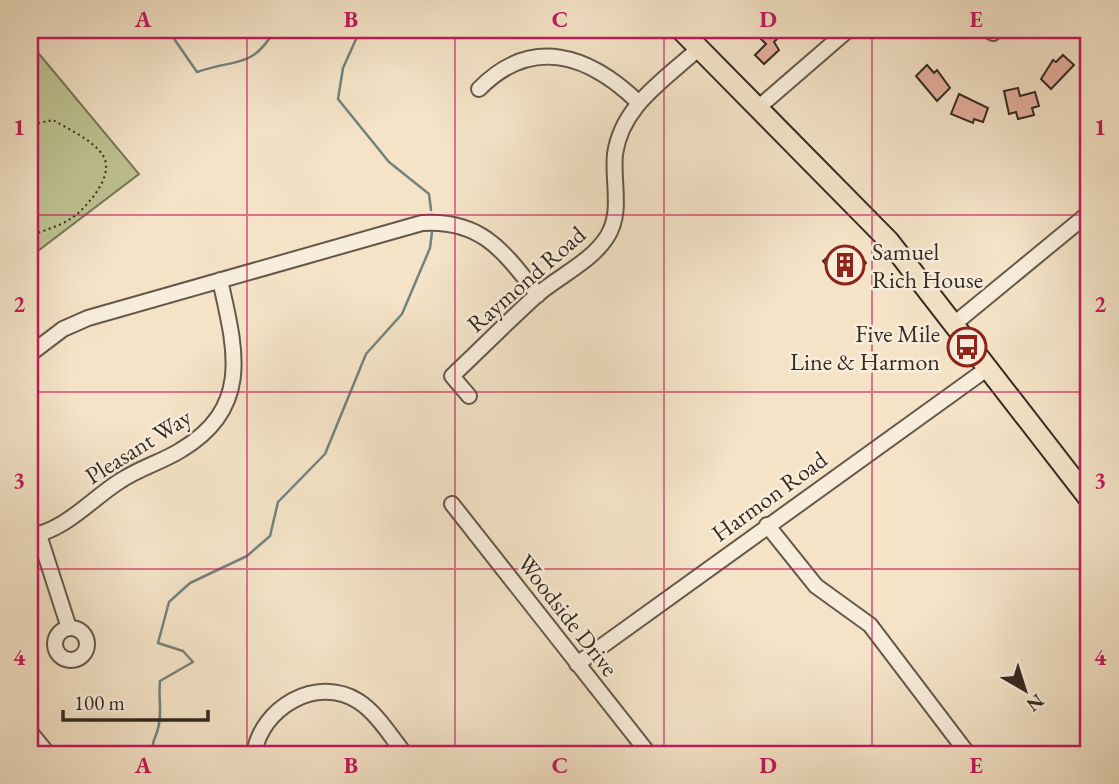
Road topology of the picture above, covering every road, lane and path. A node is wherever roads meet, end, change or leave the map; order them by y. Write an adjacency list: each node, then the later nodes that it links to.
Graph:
1 (681, 30): 3 (main road)
2 (848, 30): 6 (street)
3 (699, 48): 5 (street, Raymond Road); 6 (main road)
4 (479, 89): 5 (street)
5 (638, 102): 11 (street, Raymond Road)
6 (759, 107): 12 (main road)
7 (30, 131): 9 (path)
8 (1089, 213): 12 (street)
9 (32, 235)
10 (220, 280): 11 (street); 13 (street); 19 (street, Pleasant Way)
11 (538, 295): 15 (street, Raymond Road)
12 (954, 324): 14 (main road)
13 (30, 354)
14 (988, 368): 16 (main road); 18 (street, Harmon Road)
15 (469, 396)
16 (1089, 499)
17 (452, 504): 21 (street, Woodside Drive)
18 (767, 525): 21 (street, Harmon Road); 27 (street)
19 (34, 535): 20 (street)
20 (69, 628)
21 (577, 663): 26 (street, Woodside Drive)
22 (30, 732): 23 (street)
23 (48, 754)
24 (254, 754): 25 (street)
25 (405, 754)
26 (649, 754)
27 (968, 754)

